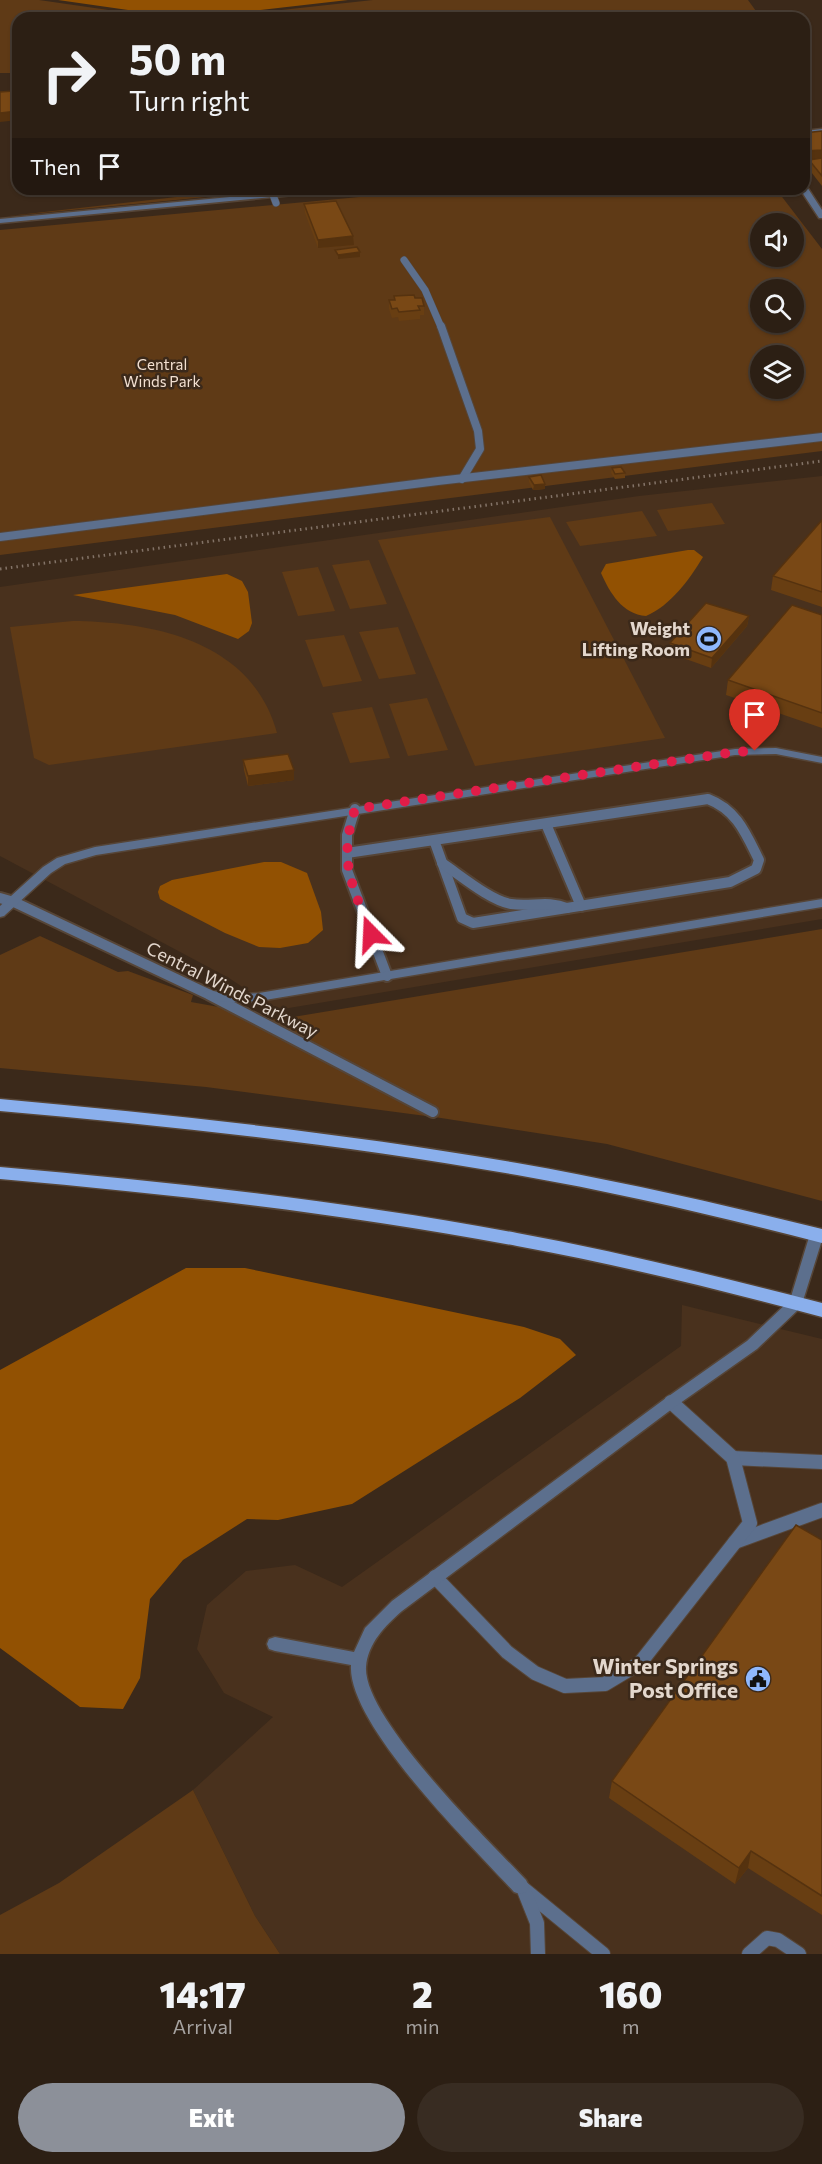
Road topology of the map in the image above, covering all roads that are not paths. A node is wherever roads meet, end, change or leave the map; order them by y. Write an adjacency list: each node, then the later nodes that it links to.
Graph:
1 (299, 195): 6 (street)
2 (809, 195): 4 (street)
3 (822, 197): 4 (street)
4 (812, 198): 5 (street)
5 (822, 216)
6 (0, 221)
7 (404, 260): 9 (lane)
8 (822, 436): 9 (lane)
9 (462, 478): 10 (lane)
10 (0, 537)
11 (822, 760): 12 (street)
12 (355, 809): 15 (lane); 19 (street)
13 (546, 824): 14 (lane); 21 (lane); 21 (lane)
14 (434, 840): 15 (lane); 16 (lane)
15 (347, 854): 24 (lane)
16 (442, 863): 22 (lane); 22 (lane)
17 (0, 892): 19 (lane, Central Winds Parkway)
18 (0, 898): 19 (lane, Central Winds Parkway)
19 (14, 902): 23 (street); 25 (lane, Central Winds Parkway)
20 (822, 903): 24 (street)
21 (581, 906): 22 (lane)
22 (568, 908)
23 (0, 913)
24 (387, 976): 25 (street)
25 (208, 994): 27 (lane, Central Winds Parkway)
26 (0, 1105): 29 (main road)
27 (433, 1112)
28 (0, 1173): 30 (main road)
29 (819, 1235): 30 (street)
30 (796, 1303): 31 (main road); 32 (street)
31 (822, 1310)
32 (671, 1402): 33 (lane); 37 (street)
33 (732, 1458): 34 (lane); 36 (lane)
34 (822, 1462)
35 (822, 1510): 36 (lane)
36 (735, 1542): 37 (lane)
37 (435, 1577): 39 (street)
38 (275, 1644): 39 (street)
39 (360, 1660): 40 (street)
40 (520, 1886): 41 (lane); 42 (lane)
41 (538, 1954)
42 (603, 1954)
43 (748, 1954): 44 (lane)
44 (799, 1954)

